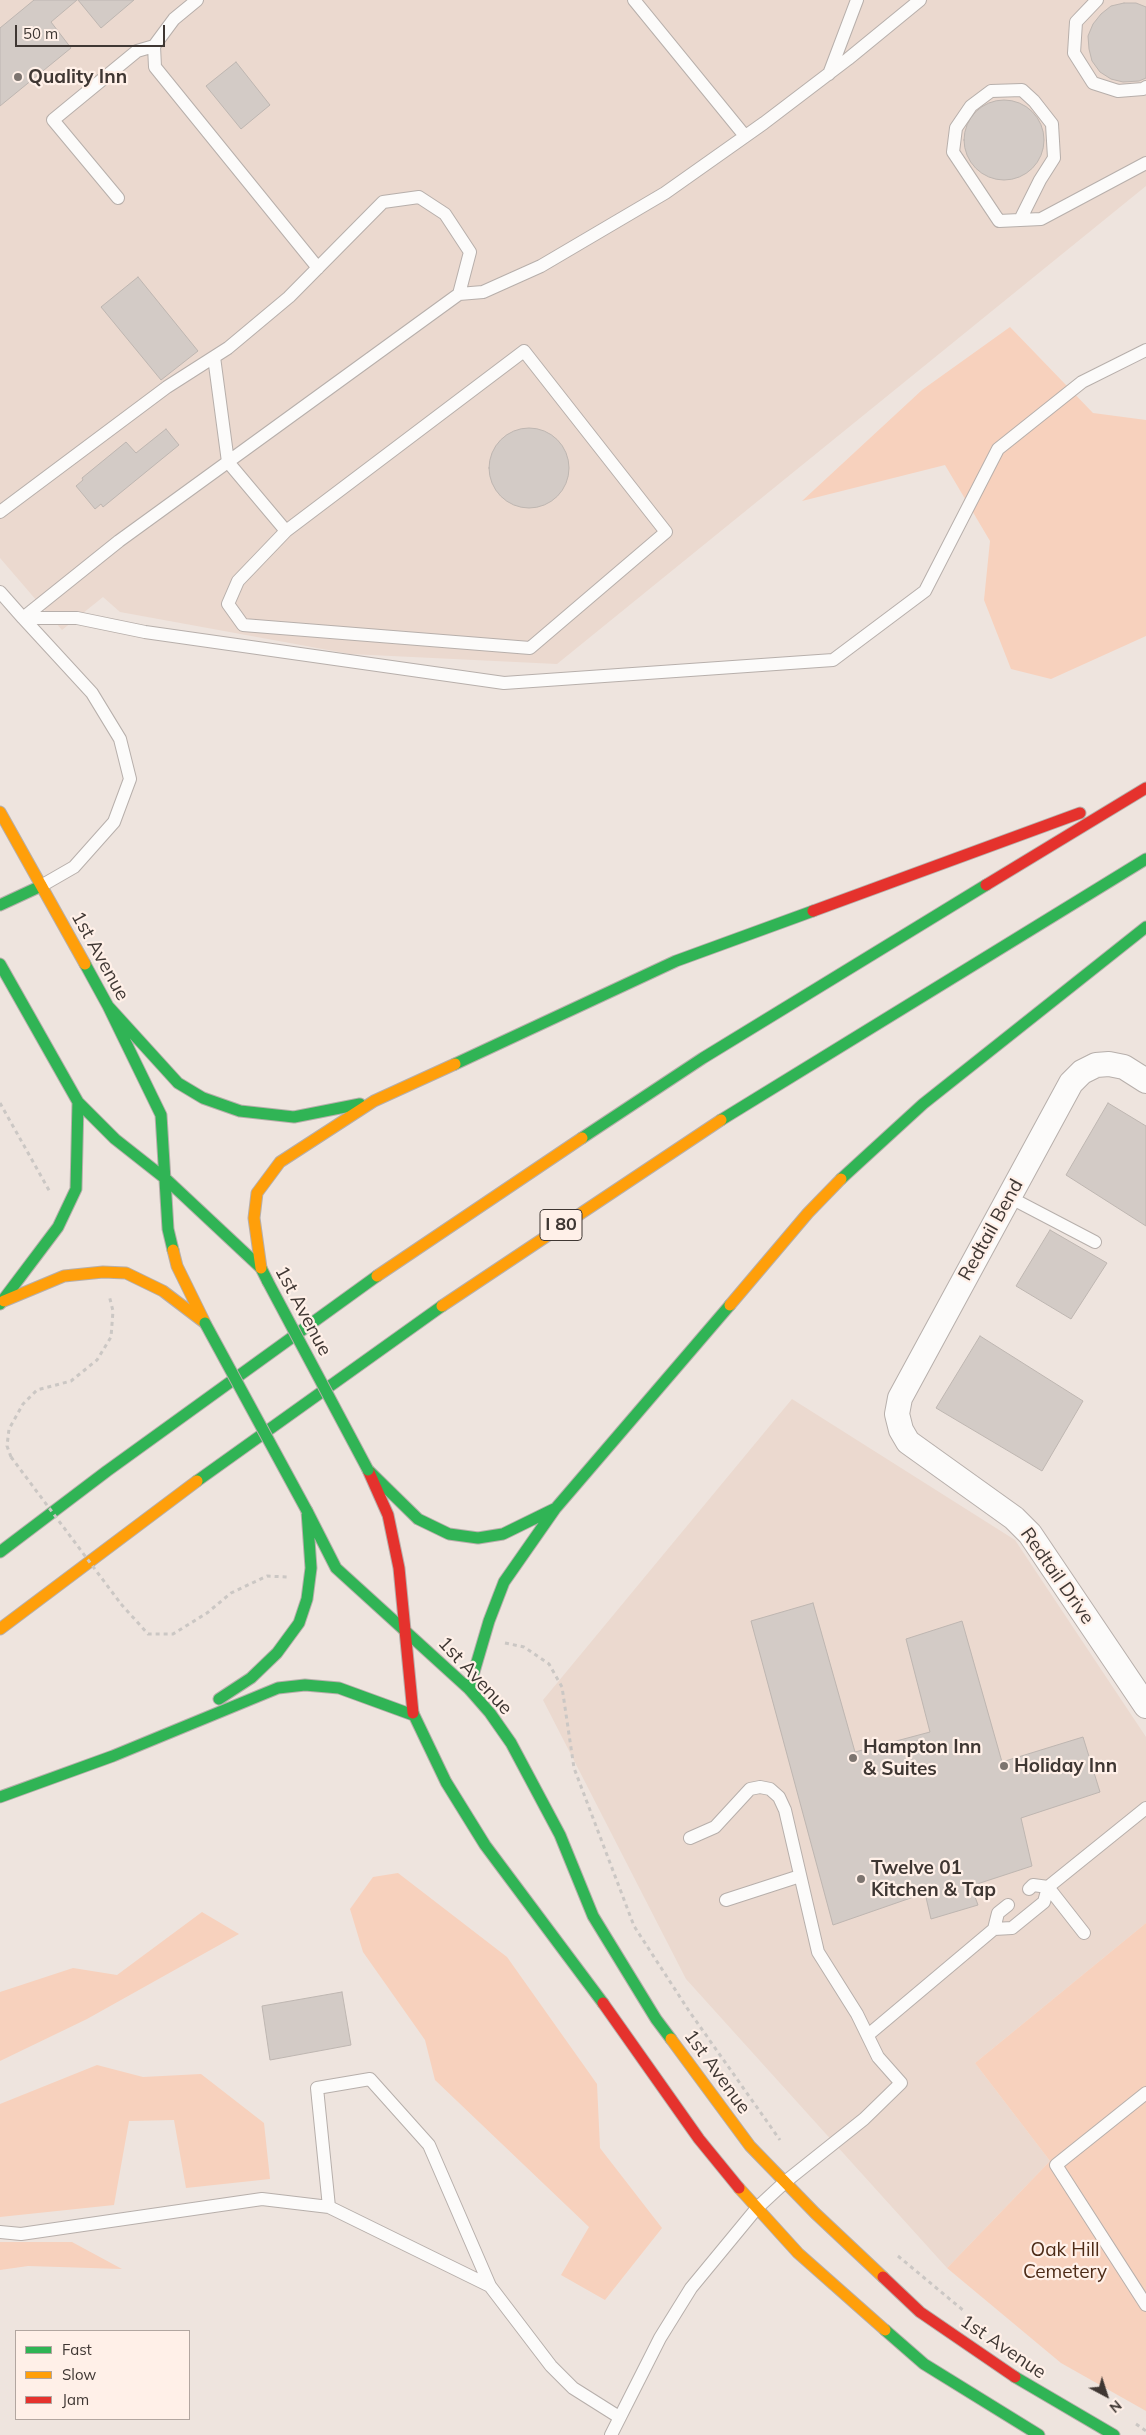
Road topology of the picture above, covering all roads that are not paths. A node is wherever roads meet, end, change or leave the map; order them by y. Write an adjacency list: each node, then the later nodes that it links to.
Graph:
1 (197, 0): 6 (lane)
2 (634, 0): 9 (lane)
3 (856, 0): 7 (lane)
4 (920, 0): 7 (lane)
5 (1097, 0): 8 (lane)
6 (154, 46): 11 (lane); 13 (lane)
7 (829, 74): 9 (lane)
8 (1146, 87)
9 (745, 136): 14 (lane)
10 (1146, 163): 12 (lane)
11 (118, 198)
12 (1020, 220): 12 (lane)
13 (318, 268): 14 (lane); 16 (lane)
14 (459, 294): 17 (lane)
15 (1146, 350): 21 (lane)
16 (214, 357): 17 (lane); 18 (lane)
17 (228, 462): 19 (lane); 21 (lane)
18 (0, 512)
19 (286, 531): 19 (lane)
20 (0, 592): 21 (lane)
21 (23, 618): 25 (lane)
22 (1142, 790): 31 (main road); 43 (main road)
23 (0, 812): 25 (main road, 1st Avenue)
24 (1146, 859): 44 (main road, I 80)
25 (40, 886): 26 (main road); 29 (main road, 1st Avenue)
26 (0, 905)
27 (1146, 926): 41 (main road)
28 (2, 972): 32 (main road, 1st Avenue)
29 (108, 1006): 31 (main road); 33 (main road, 1st Avenue)
30 (1146, 1081): 34 (street, Redtail Bend)
31 (374, 1101): 36 (main road)
32 (78, 1102): 33 (main road, 1st Avenue); 37 (main road)
33 (167, 1180): 36 (main road, 1st Avenue); 38 (main road, 1st Avenue)
34 (1009, 1197): 35 (lane); 39 (street, Redtail Bend)
35 (1095, 1242)
36 (261, 1268): 40 (main road, 1st Avenue, bridge)
37 (1, 1303): 38 (main road)
38 (205, 1323): 42 (main road, 1st Avenue, bridge)
39 (919, 1452): 47 (street, Redtail Drive)
40 (368, 1470): 41 (main road); 45 (main road, 1st Avenue)
41 (555, 1509): 46 (main road)
42 (307, 1510): 45 (main road, 1st Avenue); 49 (main road)
43 (0, 1552)
44 (0, 1628)
45 (406, 1630): 46 (main road, 1st Avenue); 48 (main road, 1st Avenue)
46 (469, 1689): 62 (main road, 1st Avenue)
47 (1146, 1706)
48 (413, 1715): 49 (main road); 64 (main road, 1st Avenue)
49 (172, 1731): 50 (main road)
50 (0, 1797)
51 (1146, 1808): 54 (lane)
52 (690, 1838): 53 (lane)
53 (800, 1876): 56 (lane); 60 (lane)
54 (1048, 1887): 55 (lane); 58 (lane); 59 (lane)
55 (1029, 1888)
56 (726, 1900)
57 (1008, 1905): 58 (lane)
58 (994, 1929): 60 (lane)
59 (1084, 1933)
60 (868, 2034): 62 (lane)
61 (1146, 2093): 67 (lane)
62 (785, 2182): 64 (lane); 71 (main road, 1st Avenue)
63 (328, 2207): 65 (lane); 66 (lane); 66 (lane)
64 (757, 2208): 68 (lane); 70 (main road, 1st Avenue)
65 (0, 2232)
66 (490, 2286): 68 (lane)
67 (1146, 2305)
68 (619, 2417): 69 (lane)
69 (611, 2435)
70 (1039, 2435)
71 (1114, 2435)

